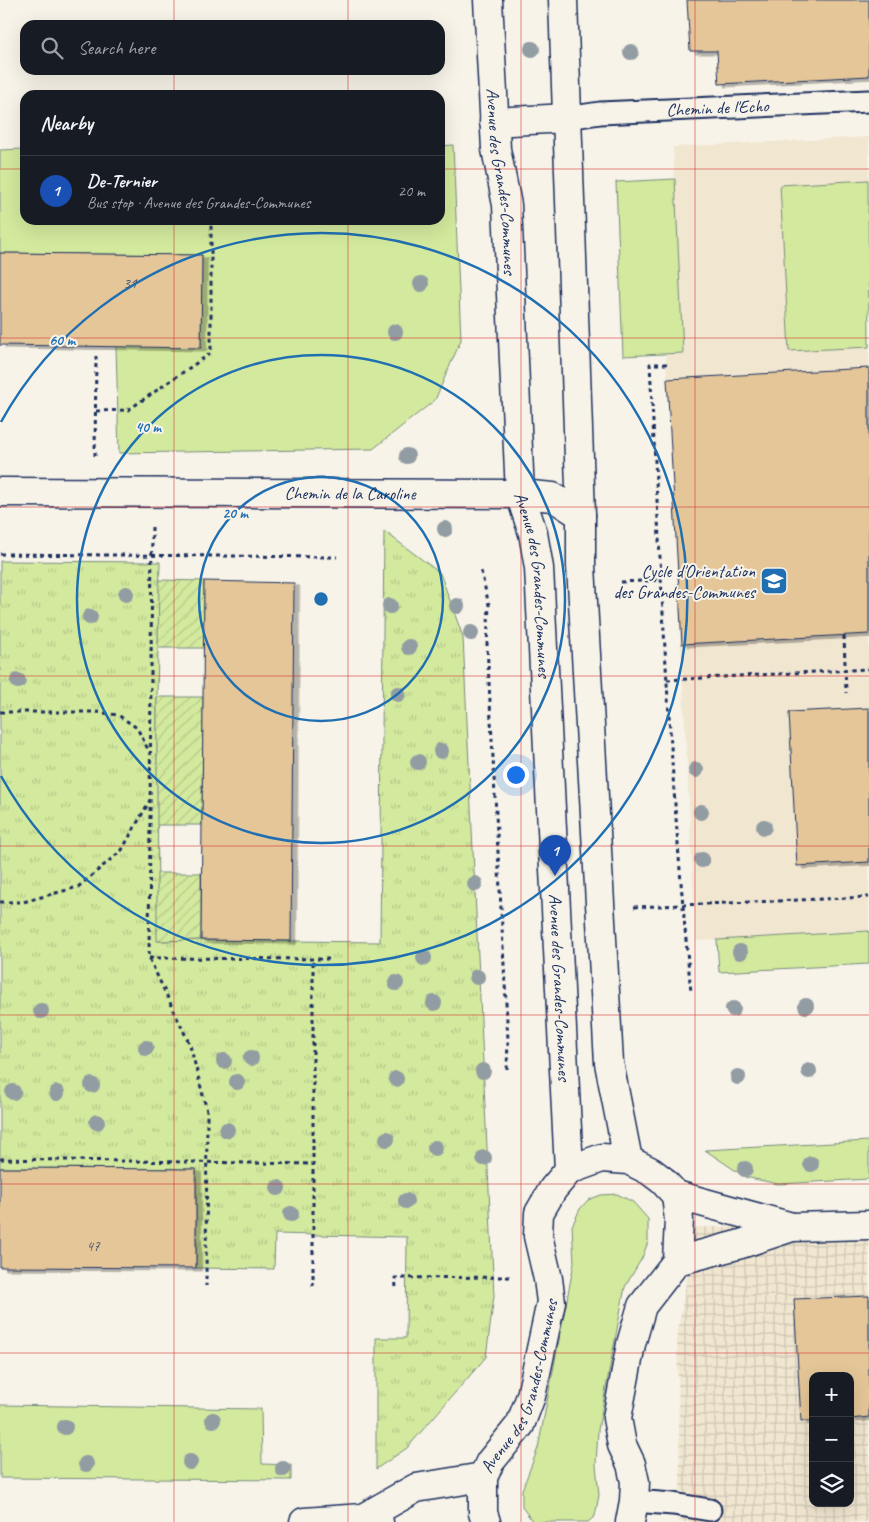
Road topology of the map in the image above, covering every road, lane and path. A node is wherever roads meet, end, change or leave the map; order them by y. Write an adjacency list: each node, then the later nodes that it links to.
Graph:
1 (488, 0): 5 (street, Avenue des Grandes-Communes)
2 (563, 0): 4 (street)
3 (869, 101): 4 (lane, Chemin de l'Echo)
4 (567, 118): 5 (street); 13 (street)
5 (494, 122): 12 (street, Avenue des Grandes-Communes)
6 (211, 225): 9 (path)
7 (96, 355): 9 (path)
8 (667, 364): 19 (path)
9 (96, 411): 10 (path)
10 (95, 462)
11 (0, 492): 12 (street, Chemin de la Caroline)
12 (520, 494): 13 (street, Chemin de la Caroline); 41 (street, Avenue des Grandes-Communes)
13 (581, 515): 38 (street)
14 (152, 520): 16 (path)
15 (0, 554): 16 (path)
16 (152, 555): 17 (path); 26 (path)
17 (337, 557)
18 (481, 571): 36 (path)
19 (662, 580): 20 (path); 23 (path)
20 (621, 582)
21 (844, 636): 24 (path, bridge)
22 (869, 669): 23 (path)
23 (667, 680): 30 (path)
24 (846, 692)
25 (0, 712): 26 (path)
26 (150, 753): 27 (path)
27 (150, 800): 29 (path); 32 (path)
28 (869, 897): 30 (path)
29 (0, 902)
30 (682, 905): 31 (path); 35 (path)
31 (626, 908)
32 (149, 958): 33 (path); 39 (path)
33 (314, 958): 34 (path); 40 (path)
34 (330, 958)
35 (691, 992)
36 (507, 1069)
37 (0, 1160): 39 (path)
38 (628, 1160): 41 (street); 42 (street)
39 (207, 1162): 40 (path); 47 (path)
40 (313, 1164): 48 (path)
41 (569, 1170): 50 (street, Avenue des Grandes-Communes)
42 (676, 1195): 44 (street); 45 (street)
43 (869, 1225): 44 (street)
44 (792, 1227): 45 (street)
45 (676, 1261): 52 (street)
46 (512, 1277): 49 (path)
47 (206, 1286)
48 (313, 1286)
49 (396, 1286)
50 (483, 1477): 53 (street); 55 (street, Avenue des Grandes-Communes)
51 (710, 1510): 52 (lane)
52 (632, 1511)
53 (371, 1520): 54 (street)
54 (310, 1522)
55 (486, 1522)

